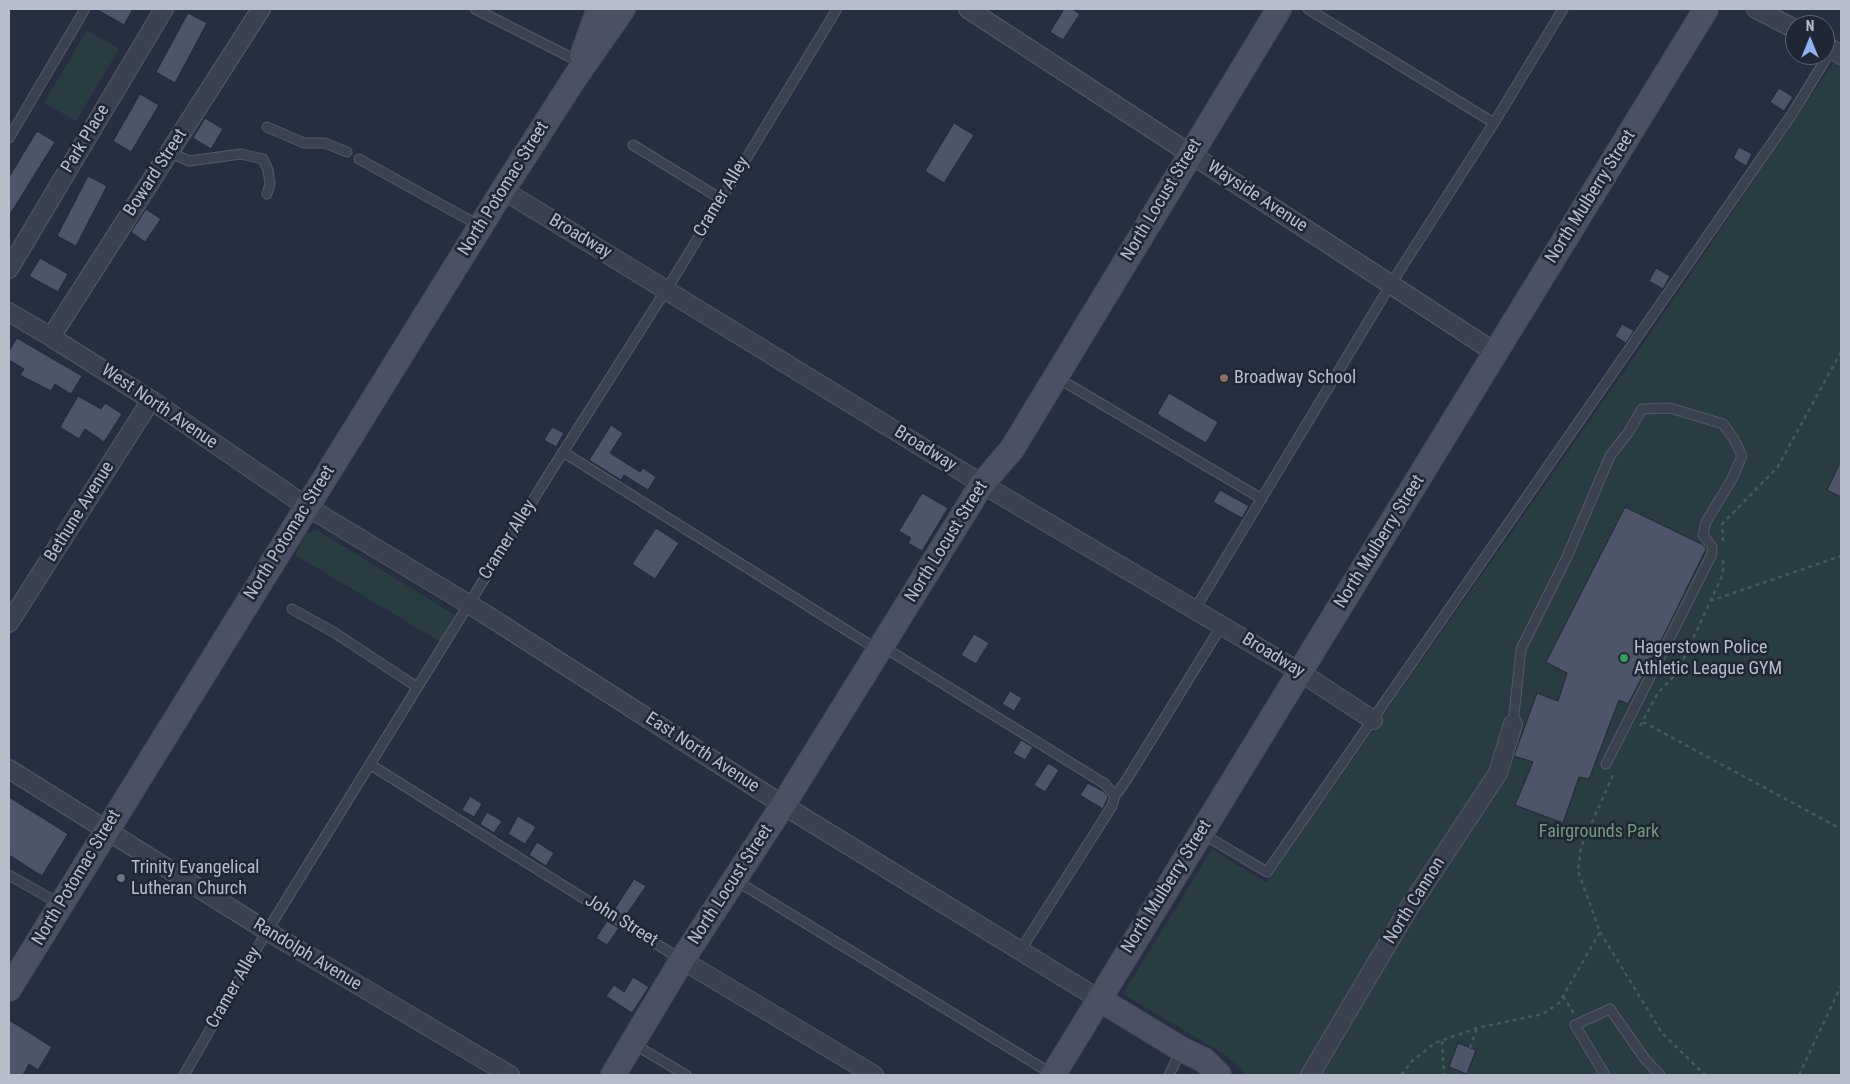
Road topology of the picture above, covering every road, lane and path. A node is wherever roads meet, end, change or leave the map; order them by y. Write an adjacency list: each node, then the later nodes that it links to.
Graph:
1 (85, 9): 19 (lane)
2 (164, 9): 29 (street, Park Place)
3 (261, 9): 21 (street, Boward Street)
4 (474, 9): 16 (lane)
5 (599, 9): 16 (main road, North Potomac Street)
6 (623, 9): 16 (main road, North Potomac Street)
7 (837, 9): 27 (lane, Cramer Alley)
8 (968, 9): 23 (street, Wayside Avenue)
9 (1279, 9): 23 (main road, North Locust Street)
10 (1308, 9): 17 (lane)
11 (1563, 9): 17 (lane)
12 (1706, 9): 34 (main road, North Mulberry Street)
13 (1756, 9): 14 (street)
14 (1785, 24)
15 (1824, 65): 54 (lane)
16 (577, 71): 25 (main road, North Potomac Street)
17 (1494, 123): 30 (lane)
18 (267, 127): 22 (lane)
19 (9, 138)
20 (633, 145): 27 (lane)
21 (169, 152): 26 (lane); 33 (street, Boward Street)
22 (347, 152)
23 (1190, 153): 30 (street, Wayside Avenue); 36 (main road, North Locust Street)
24 (359, 159): 28 (lane)
25 (503, 190): 28 (main road, North Potomac Street); 31 (street, Broadway)
26 (267, 194)
27 (721, 199): 31 (lane, Cramer Alley)
28 (481, 226): 41 (main road, North Potomac Street)
29 (9, 269)
30 (1391, 284): 34 (street, Wayside Avenue); 40 (lane)
31 (665, 289): 38 (lane, Cramer Alley); 39 (street, Broadway)
32 (9, 312): 33 (street, West North Avenue)
33 (51, 337): 37 (street, West North Avenue)
34 (1496, 352): 52 (main road, North Mulberry Street)
35 (1841, 352): 42 (path)
36 (1056, 376): 39 (main road, North Locust Street); 40 (lane)
37 (151, 400): 41 (street, West North Avenue); 49 (street, Bethune Avenue)
38 (563, 452): 46 (lane, Cramer Alley); 51 (lane)
39 (982, 484): 48 (street, Broadway); 51 (main road, North Locust Street)
40 (1262, 499): 48 (lane)
41 (306, 506): 46 (street, East North Avenue); 65 (main road, North Potomac Street)
42 (1723, 547)
43 (1723, 556): 45 (path)
44 (1841, 556): 45 (path)
45 (1710, 601): 55 (path)
46 (469, 604): 53 (lane, Cramer Alley); 63 (street, East North Avenue)
47 (292, 609): 53 (lane)
48 (1195, 609): 50 (street, Broadway)
49 (9, 623)
50 (1222, 625): 52 (street, Broadway); 62 (lane)
51 (880, 648): 62 (lane); 63 (main road, North Locust Street)
52 (1300, 672): 54 (street, Broadway); 66 (main road, North Mulberry Street)
53 (417, 688): 58 (lane, Cramer Alley)
54 (1374, 720): 66 (lane)
55 (1643, 722): 57 (path); 64 (path)
56 (1514, 724): 59 (lane); 92 (street, North Cannon)
57 (1638, 730)
58 (371, 764): 70 (lane, Cramer Alley); 73 (lane, John Street)
59 (1606, 764)
60 (9, 769): 65 (street, Randolph Avenue)
61 (1613, 773): 71 (path)
62 (1114, 795): 72 (lane)
63 (783, 805): 68 (main road, North Locust Street); 72 (street, East North Avenue)
64 (1841, 829)
65 (105, 831): 69 (main road, North Potomac Street); 70 (street, Randolph Avenue)
66 (1201, 833): 77 (main road, North Mulberry Street)
67 (9, 875): 69 (lane)
68 (735, 880): 73 (main road, North Locust Street); 89 (lane)
69 (60, 904): 75 (main road, North Potomac Street)
70 (267, 932): 84 (lane, Cramer Alley); 85 (street, Randolph Avenue)
71 (1600, 932): 76 (path); 97 (path)
72 (1020, 950): 77 (street, East North Avenue)
73 (682, 960): 81 (main road, North Locust Street); 88 (street, John Street)
74 (1841, 986): 98 (path)
75 (9, 989)
76 (1563, 996): 78 (path); 79 (path)
77 (1099, 998): 83 (main road); 89 (main road, North Mulberry Street)
78 (1580, 1023): 95 (lane); 96 (lane)
79 (1477, 1028): 80 (path); 82 (path)
80 (1442, 1041): 93 (path); 94 (path)
81 (632, 1043): 86 (main road, North Locust Street); 87 (lane)
82 (1470, 1048)
83 (1181, 1049): 90 (lane); 91 (main road)
84 (184, 1075)
85 (510, 1075)
86 (613, 1075)
87 (686, 1075)
88 (874, 1075)
89 (1053, 1075)
90 (1169, 1075)
91 (1220, 1075)
92 (1310, 1075)
93 (1401, 1075)
94 (1444, 1075)
95 (1605, 1075)
96 (1660, 1075)
97 (1705, 1075)
98 (1799, 1075)

